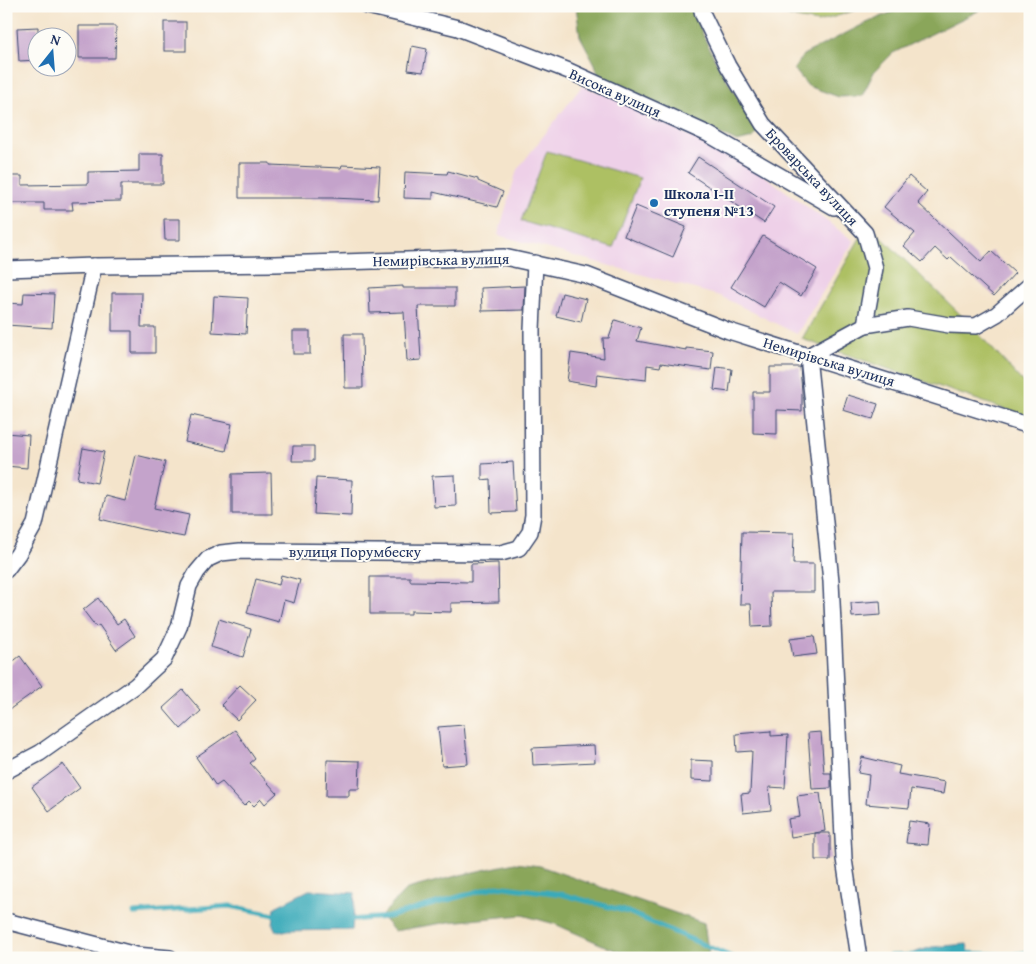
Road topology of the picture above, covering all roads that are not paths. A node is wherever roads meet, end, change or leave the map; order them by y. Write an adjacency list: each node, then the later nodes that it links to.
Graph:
1 (367, 6): 3 (street, Висока вулиця)
2 (700, 6): 3 (street, Броварська вулиця)
3 (848, 215): 8 (street, Броварська вулиця)
4 (535, 263): 5 (street, Немирівська вулиця); 9 (street, Немирівська вулиця); 12 (street, вулиця Порумбеску)
5 (94, 266): 6 (street, Немирівська вулиця); 11 (street)
6 (6, 269)
7 (1030, 285): 8 (street)
8 (865, 325): 9 (street)
9 (808, 356): 10 (street, Немирівська вулиця); 15 (street)
10 (1030, 426)
11 (6, 570)
12 (6, 771)
13 (6, 921): 14 (street)
14 (170, 958)
15 (859, 958)

